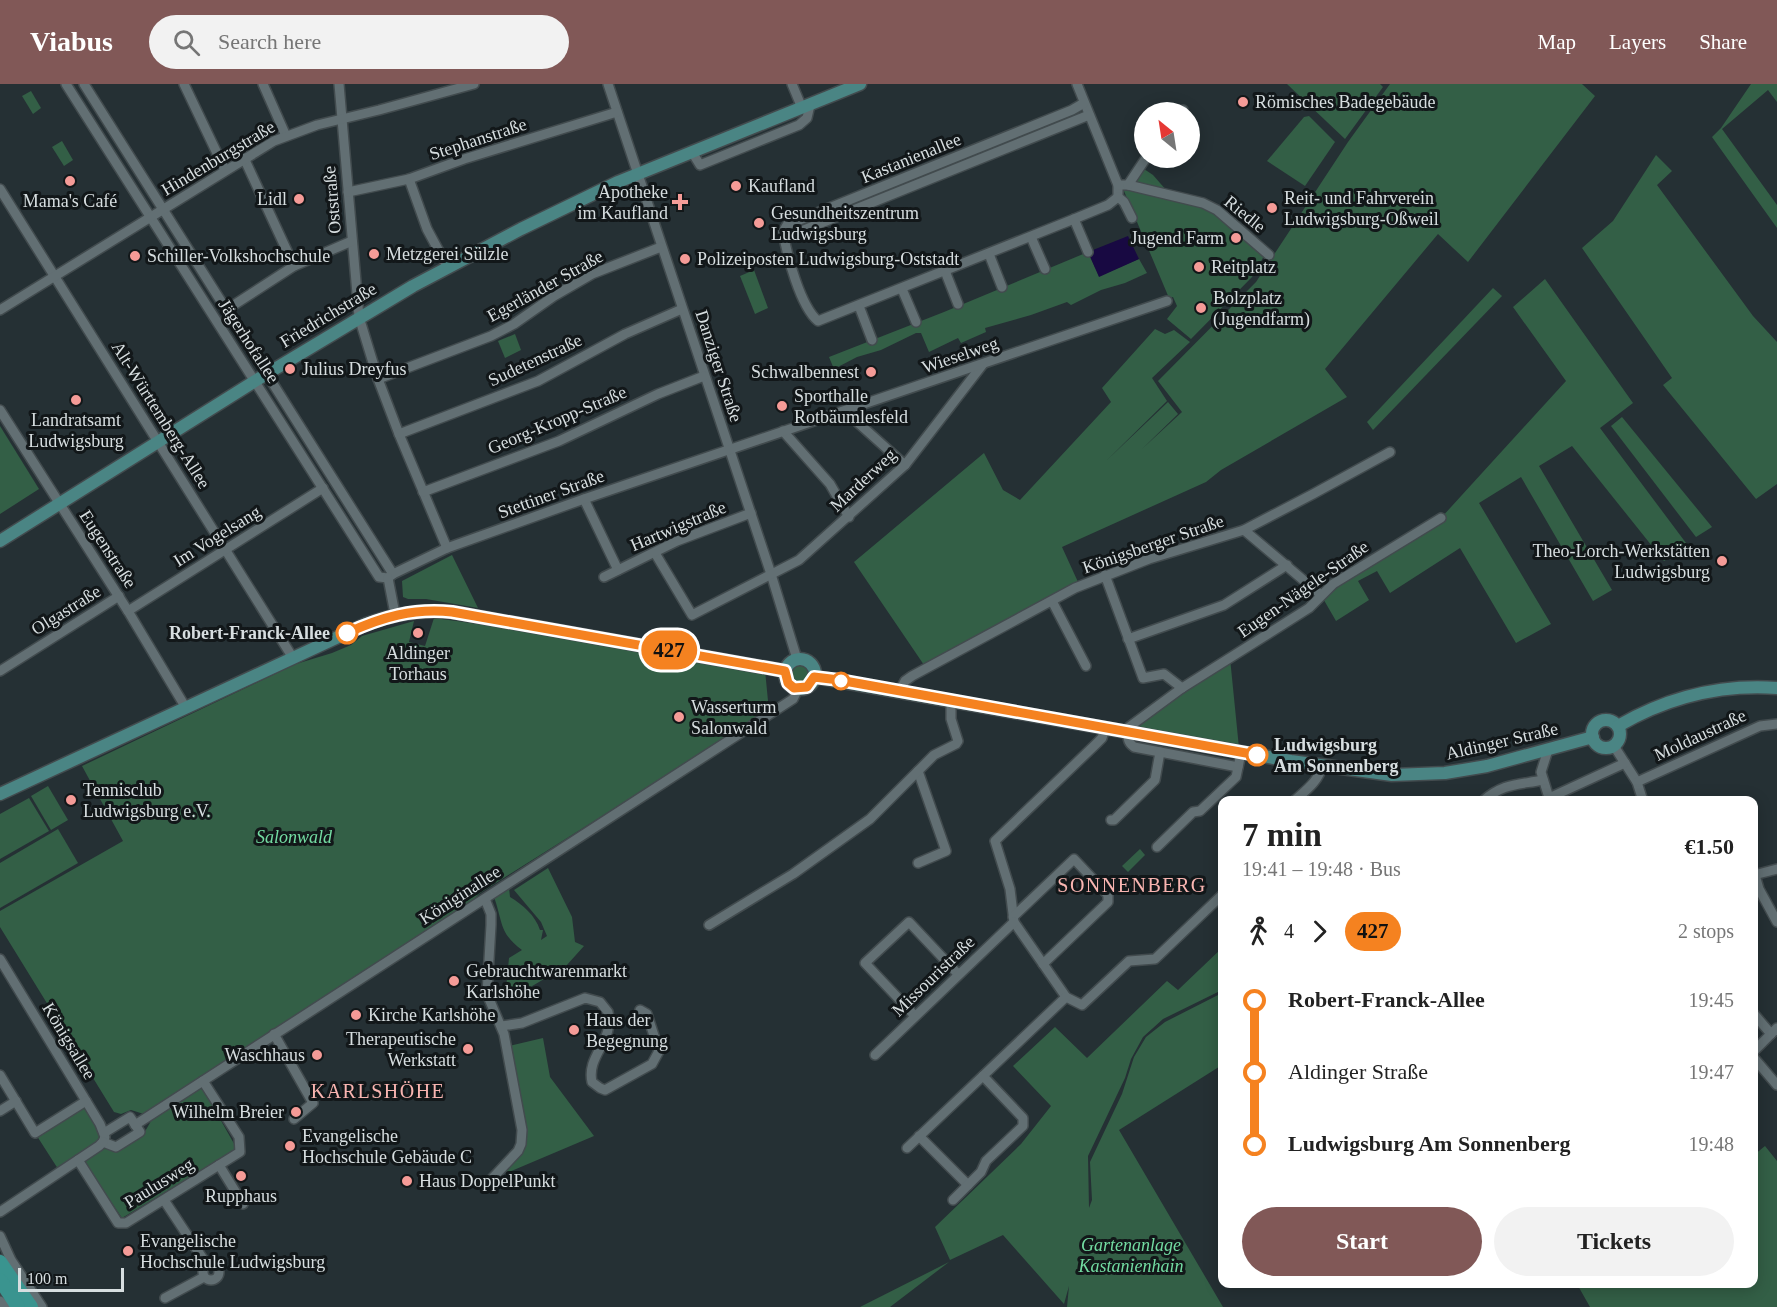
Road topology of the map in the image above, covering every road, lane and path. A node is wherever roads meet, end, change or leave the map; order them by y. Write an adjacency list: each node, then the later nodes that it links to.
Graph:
1 (66, 84): 31 (street, Jägerhofallee)
2 (84, 84): 30 (street, Jägerhofallee)
3 (184, 84): 21 (street)
4 (263, 84): 16 (street)
5 (339, 84): 15 (street, Oststraße)
6 (474, 84): 15 (street, Hindenburgstraße)
7 (608, 84): 13 (street, Danziger Straße)
8 (792, 84): 12 (street)
9 (860, 84): 12 (main road, Friedrichstraße)
10 (1077, 84): 11 (street)
11 (1084, 103): 14 (street); 17 (street, Kastanienallee)
12 (806, 107): 22 (main road, Friedrichstraße)
13 (617, 112): 22 (street, Danziger Straße); 23 (street, Stephanstraße)
14 (1089, 115): 19 (street, Kastanienallee); 24 (street)
15 (341, 118): 16 (street, Hindenburgstraße); 26 (street, Oststraße)
16 (286, 136): 18 (street, Hindenburgstraße)
17 (978, 148): 19 (street, Kastanienallee); 27 (street, Kastanienallee)
18 (244, 158): 21 (street, Hindenburgstraße); 41 (street)
19 (982, 159): 29 (street, Kastanienallee)
20 (1137, 168): 24 (street)
21 (225, 170): 30 (street, Hindenburgstraße)
22 (637, 173): 37 (street, Danziger Straße); 42 (main road, Friedrichstraße)
23 (409, 180): 26 (street, Stephanstraße); 42 (street)
24 (1123, 185): 28 (street); 40 (street, Riedle)
25 (0, 189): 45 (street, Alt-Württemberg-Allee)
26 (348, 192): 36 (street, Oststraße)
27 (856, 197): 29 (street, Kastanienallee); 35 (street, Kastanienallee)
28 (1118, 197): 32 (street); 33 (street)
29 (860, 208): 35 (street, Kastanienallee)
30 (165, 209): 31 (street, Hindenburgstraße); 53 (street, Jägerhofallee)
31 (150, 218): 45 (street, Hindenburgstraße); 59 (street, Jägerhofallee)
32 (1132, 218)
33 (1074, 219): 34 (street); 38 (street)
34 (1031, 237): 39 (street); 43 (street)
35 (784, 238): 50 (street)
36 (352, 241): 41 (street); 54 (street, Oststraße)
37 (661, 247): 51 (street, Danziger Straße); 60 (street, Egerländer Straße)
38 (1088, 252)
39 (988, 254): 44 (street); 46 (street)
40 (1269, 255)
41 (294, 266): 53 (street)
42 (448, 268): 54 (main road, Friedrichstraße)
43 (1045, 269)
44 (945, 271): 47 (street); 49 (street)
45 (55, 276): 52 (street, Hindenburgstraße); 65 (street, Alt-Württemberg-Allee)
46 (1002, 287)
47 (902, 289): 50 (street); 55 (street)
48 (1167, 301): 57 (street, Wieselweg)
49 (958, 304)
50 (859, 306): 56 (street)
51 (682, 309): 58 (street, Danziger Straße); 64 (street, Sudetenstraße)
52 (0, 310)
53 (226, 310): 59 (street, Jägerhofallee)
54 (359, 317): 59 (main road, Friedrichstraße); 60 (street, Oststraße)
55 (916, 322)
56 (872, 340)
57 (984, 364): 62 (street, Wieselweg); 68 (street, Marderweg)
58 (704, 376): 66 (street, Danziger Straße); 70 (street, Georg-Kropp-Straße)
59 (261, 377): 65 (main road, Friedrichstraße); 69 (street, Jägerhofallee); 85 (street, Jägerhofallee)
60 (378, 379): 64 (street, Oststraße)
61 (0, 410): 72 (street, Eugenstraße)
62 (844, 411): 63 (street, Wieselweg); 68 (street)
63 (783, 431): 66 (street, Wieselweg); 74 (street)
64 (399, 434): 70 (street, Oststraße)
65 (158, 442): 72 (main road, Friedrichstraße); 79 (street, Alt-Württemberg-Allee)
66 (729, 449): 71 (street, Stettiner Straße); 73 (street, Danziger Straße)
67 (1390, 452): 76 (street, Königsberger Straße)
68 (905, 465): 74 (street, Marderweg)
69 (323, 488): 79 (street, Im Vogelsang); 85 (street, Jägerhofallee)
70 (423, 492): 78 (street, Oststraße)
71 (584, 499): 78 (street, Stettiner Straße); 82 (street, Hartwigstraße)
72 (59, 504): 77 (main road, Friedrichstraße); 88 (street, Eugenstraße)
73 (751, 513): 80 (street, Hartwigstraße); 83 (street, Danziger Straße)
74 (849, 517): 83 (street, Marderweg)
75 (1441, 518): 87 (street, Eugen-Nägele-Straße)
76 (1244, 530): 81 (street); 84 (street, Königsberger Straße)
77 (0, 542)
78 (447, 548): 85 (street, Stettiner Straße)
79 (226, 549): 90 (street, Im Vogelsang); 93 (street, Alt-Württemberg-Allee)
80 (655, 553): 82 (street, Hartwigstraße); 83 (street, Marderweg)
81 (1287, 565): 87 (street); 92 (street)
82 (618, 570): 86 (street, Hartwigstraße)
83 (771, 574): 94 (street, Danziger Straße)
84 (1105, 575): 89 (street, Königsberger Straße); 92 (street)
85 (390, 576): 91 (street, Jägerhofallee)
86 (604, 577)
87 (1321, 595): 99 (street, Eugen-Nägele-Straße)
88 (119, 596): 90 (street, Eugenstraße); 96 (street, Olgastraße)
89 (1052, 601): 95 (street); 102 (street, Königsberger Straße)
90 (129, 611): 104 (street, Eugenstraße)
91 (395, 614): 93 (main road); 97 (main road)
92 (1128, 639): 99 (street)
93 (293, 658): 104 (main road)
94 (797, 659): 97 (main road); 98 (main road)
95 (1086, 666)
96 (0, 671)
97 (785, 671): 101 (main road)
98 (814, 677): 101 (main road); 102 (main road, Aldinger Straße)
99 (1182, 688): 108 (street, Eugen-Nägele-Straße)
100 (1777, 688): 106 (main road)
101 (798, 689): 132 (street, Königinallee)
102 (900, 691): 103 (main road, Aldinger Straße)
103 (951, 700): 107 (main road, Aldinger Straße); 117 (street)
104 (186, 708): 120 (main road)
105 (1777, 724): 119 (street, Moldaustraße)
106 (1618, 726): 109 (main road); 110 (main road)
107 (1105, 728): 108 (main road, Aldinger Straße); 134 (street)
108 (1129, 731): 112 (street); 113 (main road, Aldinger Straße)
109 (1593, 737): 110 (main road); 111 (main road, Aldinger Straße)
110 (1614, 746): 114 (street)
111 (1548, 750): 115 (main road, Aldinger Straße); 118 (street)
112 (1160, 752): 116 (street); 126 (street)
113 (1240, 753): 115 (main road, Aldinger Straße); 116 (street)
114 (1625, 763): 119 (street); 124 (street)
115 (1322, 766): 121 (street)
116 (1238, 767): 127 (street)
117 (918, 771): 128 (street); 136 (street)
118 (1543, 780): 122 (street); 123 (street)
119 (1637, 782): 125 (street)
120 (0, 794)
121 (1299, 796)
122 (1488, 796)
123 (1548, 796)
124 (1557, 796)
125 (1641, 796)
126 (1111, 820)
127 (1157, 847)
128 (918, 862)
129 (1777, 868): 130 (street)
130 (1758, 874)
131 (1758, 884): 135 (street)
132 (485, 899): 145 (street); 147 (street, Königinallee)
133 (1218, 899): 141 (street)
134 (1013, 919): 138 (street); 138 (street, Missouristraße); 140 (street, Missouristraße)
135 (1777, 922)
136 (709, 925)
137 (0, 959): 139 (street, Königsallee)
138 (1043, 964): 141 (street)
139 (4, 974): 156 (street, Königsallee)
140 (958, 974): 143 (street, Missouristraße); 143 (street)
141 (1066, 997): 152 (street)
142 (640, 1010): 145 (street)
143 (915, 1016): 149 (street, Missouristraße)
144 (1758, 1017): 146 (street)
145 (502, 1026): 166 (street)
146 (1774, 1031): 148 (street)
147 (274, 1034): 153 (street, Königinallee); 158 (street)
148 (1758, 1047)
149 (875, 1056)
150 (1758, 1063): 154 (street)
151 (0, 1075): 155 (street)
152 (983, 1076): 160 (street); 165 (street)
153 (203, 1081): 159 (street, Königinallee); 164 (street, Paulusweg)
154 (1777, 1085)
155 (16, 1101): 156 (street); 157 (street)
156 (86, 1101): 161 (street, Königsallee)
157 (0, 1111)
158 (294, 1119)
159 (135, 1125): 161 (street, Königinallee); 161 (street, Königinallee)
160 (919, 1136): 162 (street); 165 (street)
161 (103, 1137): 163 (street, Königinallee)
162 (907, 1148)
163 (78, 1160): 167 (street, Paulusweg); 170 (street, Königinallee)
164 (219, 1165): 167 (street, Paulusweg); 169 (street, Paulusweg)
165 (968, 1185): 168 (street)
166 (485, 1186)
167 (164, 1200): 173 (street)
168 (953, 1200)
169 (243, 1204)
170 (0, 1212)
171 (0, 1236): 181 (street)
172 (0, 1262): 180 (highway)
173 (207, 1265): 174 (street); 174 (street)
174 (204, 1277): 176 (street)
175 (0, 1280): 179 (highway)
176 (165, 1298)
177 (0, 1301): 178 (street)
178 (6, 1307)
179 (18, 1307)
180 (31, 1307)
181 (42, 1307)

